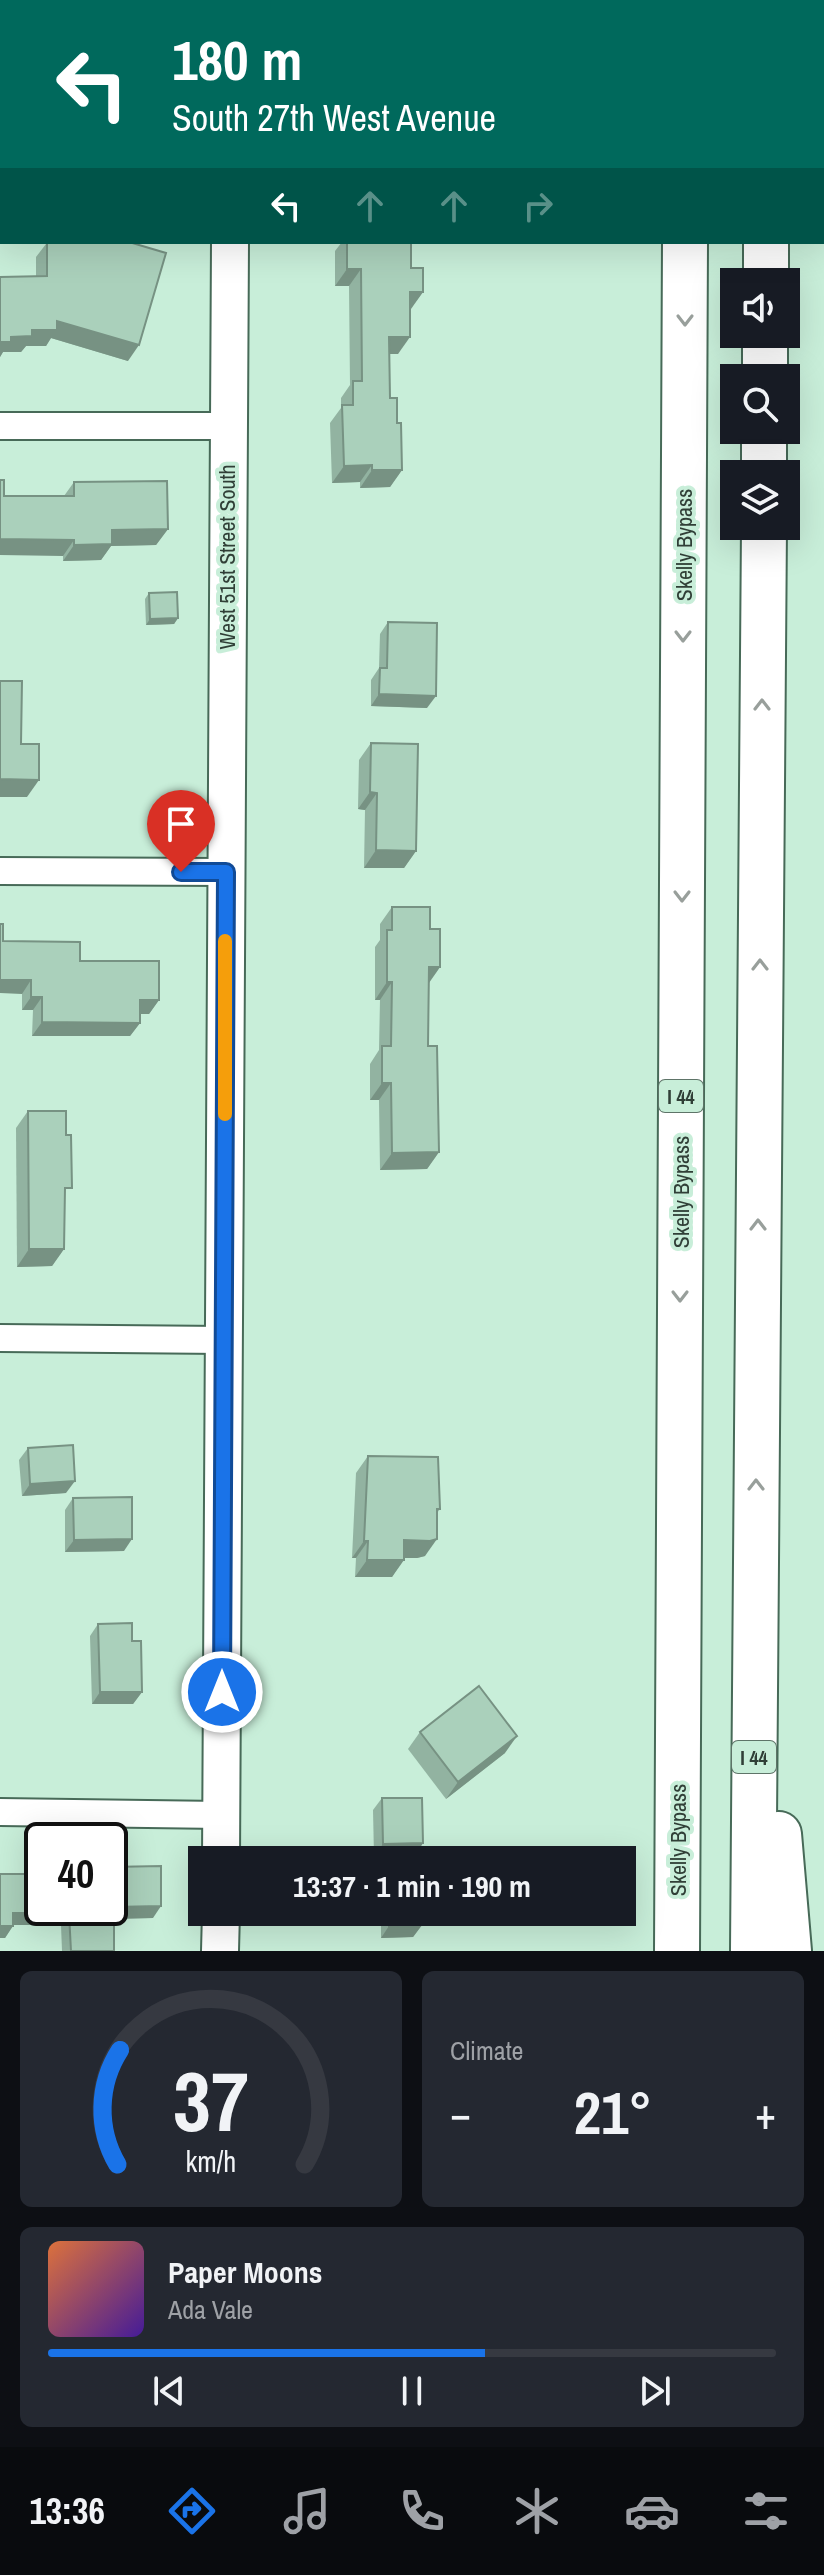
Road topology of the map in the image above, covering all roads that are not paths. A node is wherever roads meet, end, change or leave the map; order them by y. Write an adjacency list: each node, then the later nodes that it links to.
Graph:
1 (230, 244): 6 (street, West 51st Street South)
2 (685, 244): 18 (highway, Skelly Bypass / I 44, one-way to 18)
3 (766, 244): 4 (highway)
4 (766, 268)
5 (0, 426): 6 (street)
6 (228, 426): 9 (street, West 51st Street South)
7 (764, 540): 12 (highway, I 44, one-way to 7)
8 (0, 871): 9 (street)
9 (226, 872): 11 (street, West 51st Street South)
10 (0, 1338): 11 (street)
11 (224, 1340): 14 (street, West 51st Street South)
12 (755, 1563): 19 (highway, I 44); 20 (highway)
13 (0, 1812): 14 (street)
14 (221, 1815): 15 (street, West 51st Street South)
15 (221, 1846)
16 (221, 1926): 17 (street)
17 (220, 1951)
18 (677, 1951)
19 (753, 1951)
20 (789, 1951)

